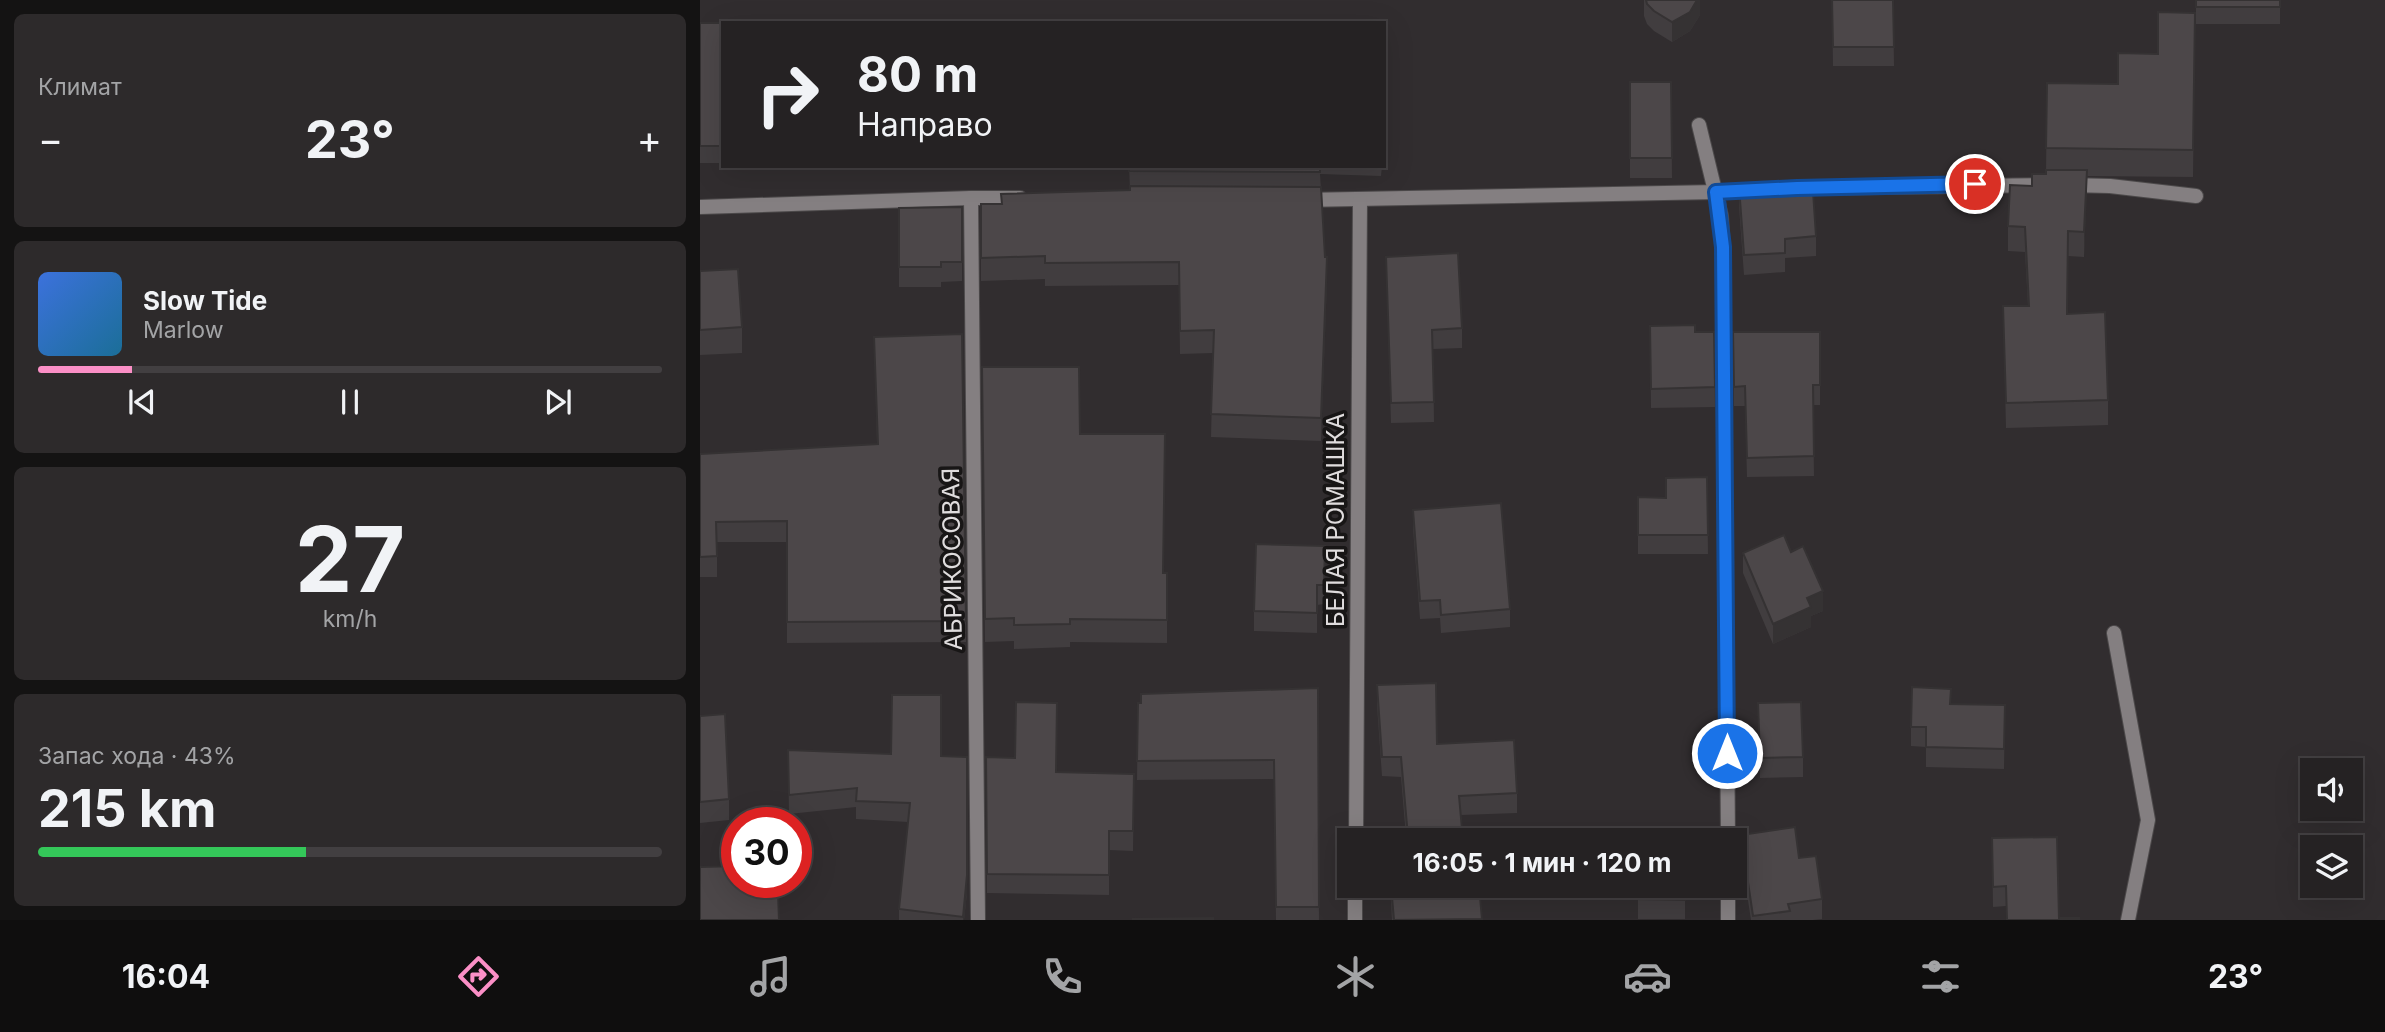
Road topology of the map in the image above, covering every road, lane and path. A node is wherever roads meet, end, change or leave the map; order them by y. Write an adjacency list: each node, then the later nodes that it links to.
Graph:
1 (1699, 125): 2 (street)
2 (1716, 192): 3 (street); 7 (street); 11 (street)
3 (2196, 196)
4 (971, 198): 5 (street); 8 (street); 14 (street, АБРИКОСОВАЯ)
5 (1041, 198)
6 (1291, 200): 7 (street)
7 (1360, 200): 10 (street, БЕЛАЯ РОМАШКА)
8 (700, 207)
9 (2115, 634): 17 (street)
10 (1356, 828)
11 (1728, 828)
12 (1355, 898): 15 (street)
13 (1728, 898): 16 (street)
14 (978, 920)
15 (1355, 920)
16 (1728, 920)
17 (2128, 920)

